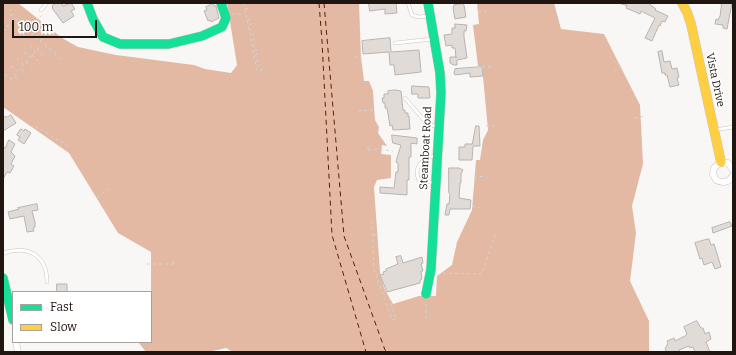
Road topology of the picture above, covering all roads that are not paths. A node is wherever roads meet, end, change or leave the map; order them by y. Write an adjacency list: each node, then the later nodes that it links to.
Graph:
1 (47, 3): 7 (lane)
2 (87, 3): 3 (street)
3 (221, 3)
4 (408, 3): 8 (lane)
5 (428, 3): 8 (street, Steamboat Road)
6 (682, 3): 14 (street, Vista Drive)
7 (41, 10)
8 (430, 16): 9 (street, Steamboat Road)
9 (434, 39): 10 (lane); 12 (street, Steamboat Road)
10 (395, 42)
11 (405, 98): 12 (lane)
12 (439, 126): 15 (street, Steamboat Road)
13 (733, 127): 14 (lane)
14 (713, 130): 16 (street, Vista Drive)
15 (438, 156): 19 (street, Steamboat Road); 19 (lane)
16 (721, 162): 17 (street); 18 (street)
17 (733, 170)
18 (733, 175)
19 (436, 183): 23 (street, Steamboat Road)
20 (3, 253): 22 (lane)
21 (3, 278): 24 (street)
22 (48, 282)
23 (426, 294)
24 (12, 316)

